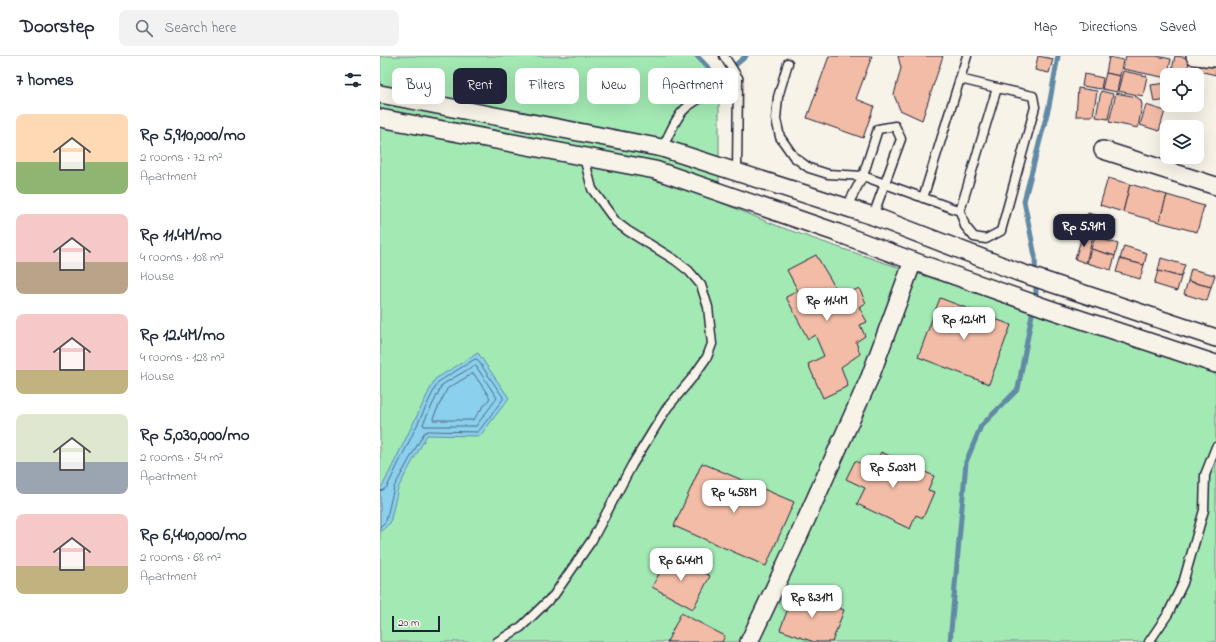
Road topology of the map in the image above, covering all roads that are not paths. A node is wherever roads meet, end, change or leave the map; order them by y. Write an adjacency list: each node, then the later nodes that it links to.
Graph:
1 (724, 56): 6 (lane)
2 (967, 56): 7 (lane)
3 (1195, 56): 4 (street)
4 (1216, 58)
5 (788, 63): 18 (lane)
6 (732, 68)
7 (960, 79): 8 (lane); 21 (lane)
8 (997, 88): 23 (lane); 23 (lane)
9 (380, 94): 13 (street)
10 (692, 104): 13 (lane)
11 (736, 104): 17 (lane)
12 (380, 118): 15 (street)
13 (662, 148): 16 (street); 17 (street)
14 (1103, 150): 20 (street)
15 (584, 157): 16 (street); 30 (lane)
16 (655, 170): 25 (street)
17 (736, 172): 22 (street)
18 (863, 176): 19 (lane); 19 (lane); 22 (lane)
19 (885, 185): 21 (lane); 24 (lane)
20 (1216, 186)
21 (923, 198): 23 (lane)
22 (846, 208): 24 (street); 25 (street)
23 (960, 211)
24 (873, 216): 27 (street)
25 (838, 233): 26 (street)
26 (913, 261): 28 (street); 31 (street)
27 (1216, 338)
28 (1216, 364)
29 (1216, 447): 32 (lane)
30 (497, 642)
31 (749, 642)
32 (1149, 642)

